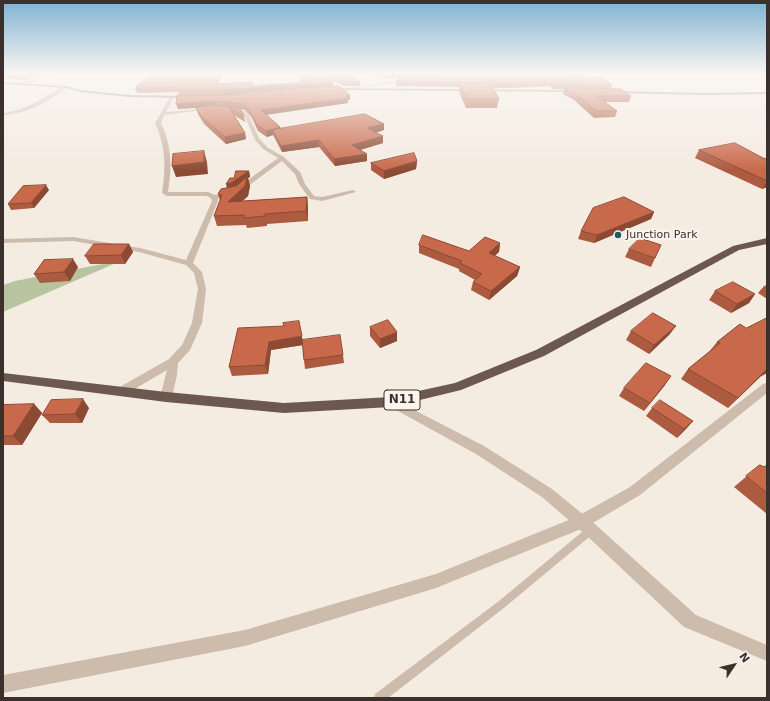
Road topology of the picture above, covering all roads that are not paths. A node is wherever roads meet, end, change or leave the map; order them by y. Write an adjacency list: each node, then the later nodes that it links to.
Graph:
1 (35, 106): 5 (street)
2 (167, 106): 6 (street)
3 (214, 109): 6 (street)
4 (224, 109): 7 (street)
5 (3, 114)
6 (162, 114): 9 (street)
7 (282, 158): 8 (street); 9 (street)
8 (352, 192)
9 (214, 197): 12 (street)
10 (3, 241): 12 (street)
11 (767, 241): 18 (highway, N11)
12 (189, 263): 13 (street)
13 (173, 362): 16 (street); 17 (street)
14 (3, 377): 16 (highway, N11)
15 (767, 387): 19 (street)
16 (122, 391): 17 (highway, N11)
17 (166, 397): 18 (highway, N11)
18 (391, 402): 19 (street)
19 (586, 526): 20 (street); 21 (street); 22 (lane)
20 (767, 653)
21 (3, 684)
22 (379, 698)

